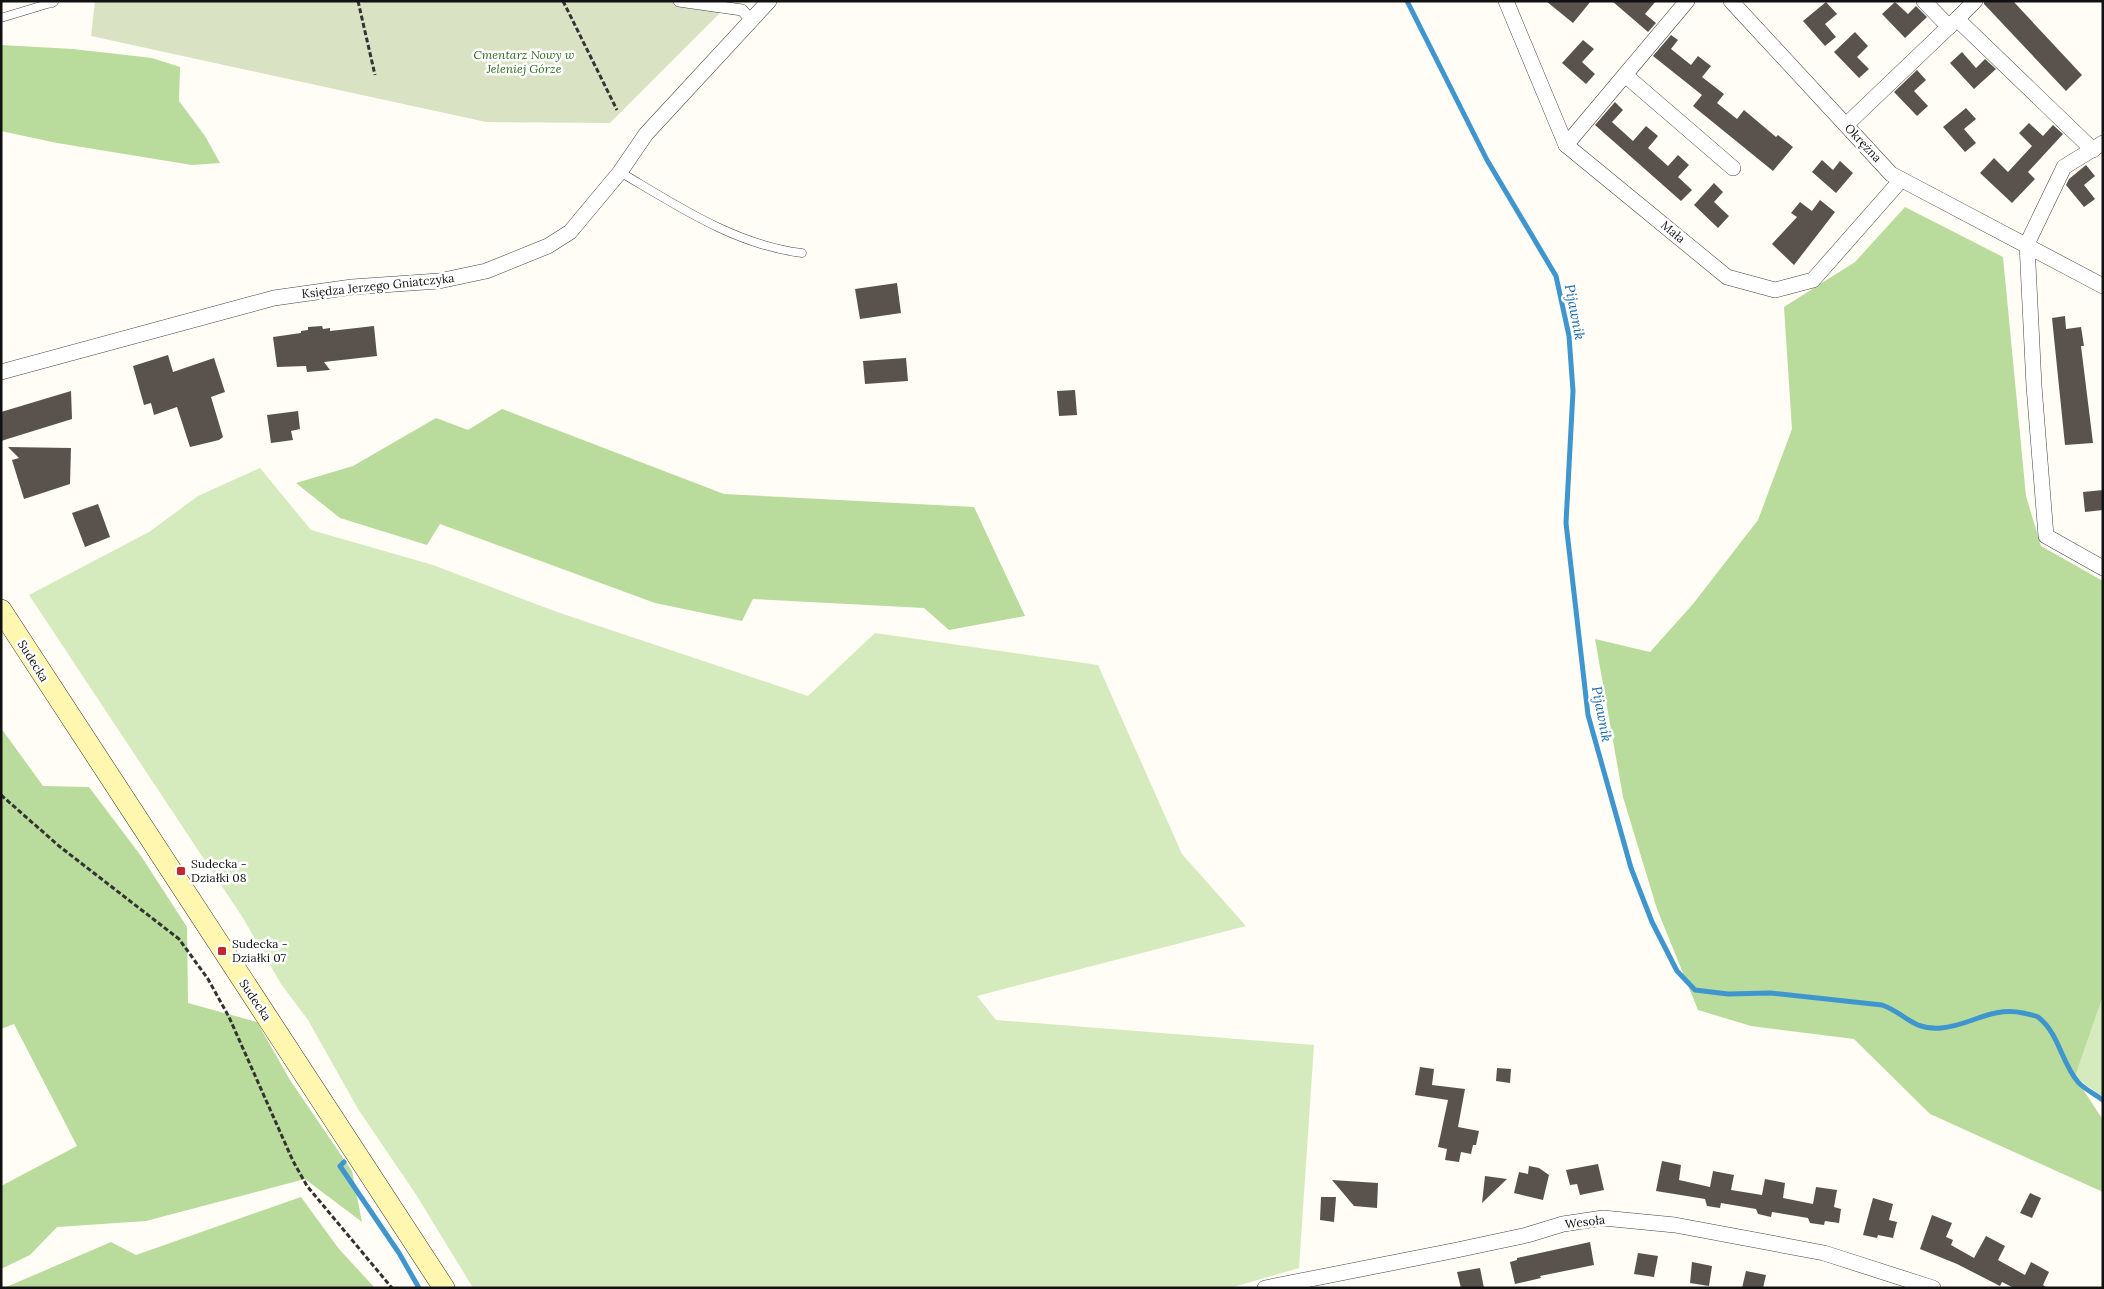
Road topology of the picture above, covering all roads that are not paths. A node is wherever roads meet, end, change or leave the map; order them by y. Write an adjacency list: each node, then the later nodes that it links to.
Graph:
1 (679, 1): 10 (street)
2 (769, 1): 10 (street, Księdza Jerzego Gniatczyka)
3 (1506, 1): 14 (street, Mała)
4 (1687, 1): 12 (street)
5 (1730, 1): 13 (street, Okrężna)
6 (1924, 1): 11 (street)
7 (1975, 1): 11 (street)
8 (52, 2): 9 (lane)
9 (1, 18)
10 (751, 20): 17 (street, Księdza Jerzego Gniatczyka)
11 (1953, 23): 13 (street); 15 (street)
12 (1625, 75): 14 (street); 16 (street)
13 (1846, 125): 18 (street, Okrężna)
14 (1566, 144): 18 (street, Mała)
15 (2098, 147): 19 (street)
16 (1732, 168)
17 (620, 172): 20 (lane); 22 (street, Księdza Jerzego Gniatczyka)
18 (1901, 180): 19 (street, Okrężna)
19 (2027, 244): 21 (street, Okrężna); 23 (street)
20 (802, 253)
21 (2103, 286)
22 (1, 372)
23 (2103, 568)
24 (1, 610): 25 (main road, Sudecka)
25 (444, 1288)
26 (1265, 1288): 27 (street, Wesoła)
27 (1932, 1288)

